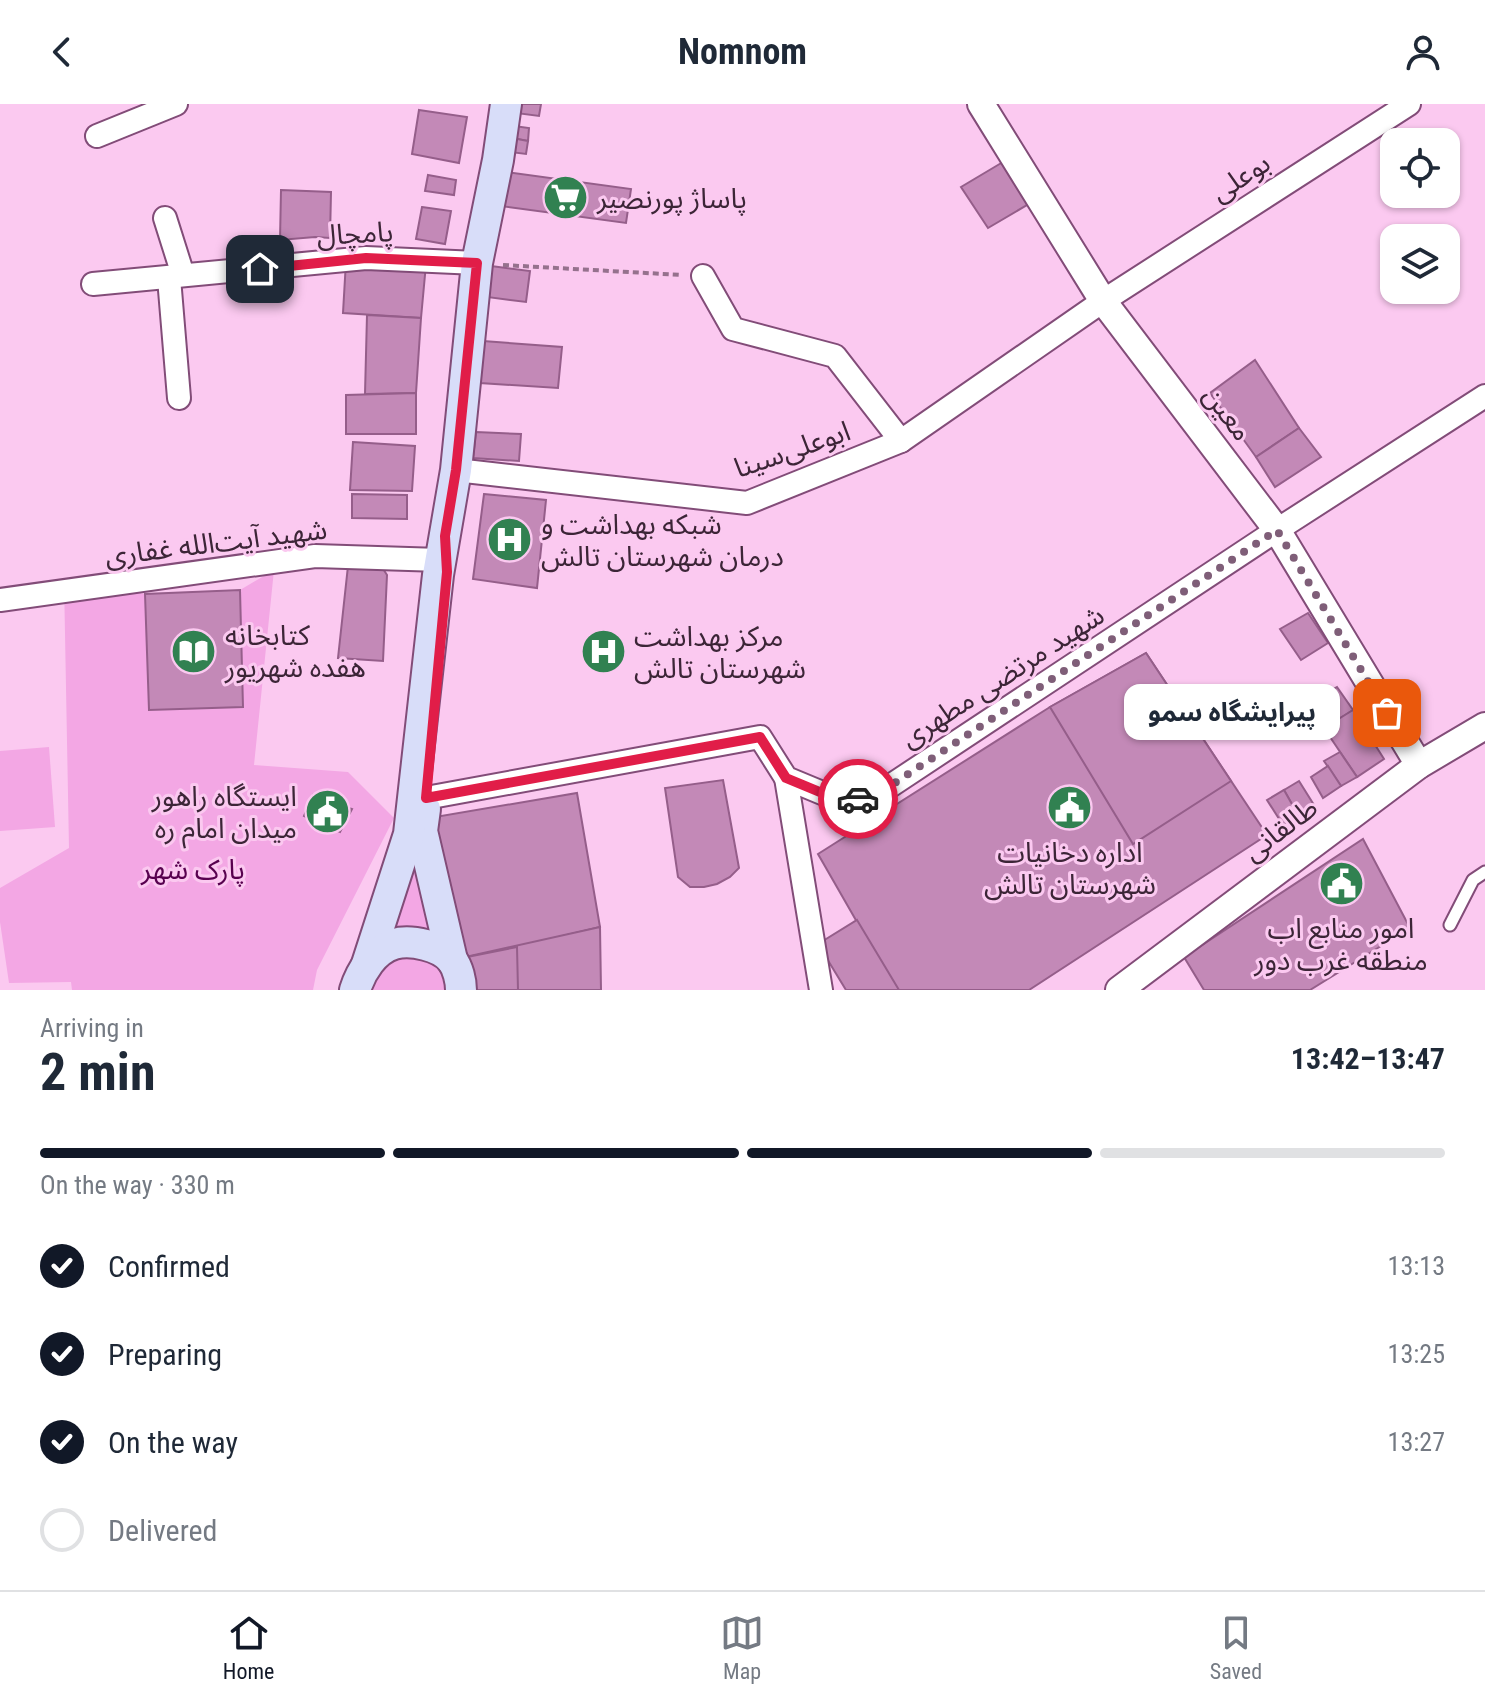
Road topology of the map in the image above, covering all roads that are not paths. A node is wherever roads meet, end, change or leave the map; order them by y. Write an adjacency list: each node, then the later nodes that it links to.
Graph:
1 (176, 104): 5 (street)
2 (506, 104): 7 (main road)
3 (981, 104): 11 (street, معین)
4 (1409, 104): 11 (street, بوعلی)
5 (97, 136)
6 (165, 218): 8 (street)
7 (477, 263): 8 (street, پامچال); 15 (main road)
8 (176, 276): 10 (street, پامچال); 13 (street)
9 (703, 276): 14 (street)
10 (93, 284)
11 (1103, 301): 14 (street, ابوعلی‌سینا); 16 (street, معین)
12 (1485, 396): 16 (street, شهید مرتضی مطهری)
13 (179, 398)
14 (901, 441): 15 (street, ابوعلی‌سینا)
15 (456, 470): 17 (main road)
16 (1277, 530): 20 (street, معین); 21 (street, شهید مرتضی مطهری)
17 (443, 548): 18 (street, شهید آیت‌الله غفاری); 22 (main road); 26 (main road)
18 (0, 600)
19 (1485, 726): 20 (street, طالقانی)
20 (1419, 765): 29 (street, طالقانی)
21 (786, 778): 22 (street); 28 (street)
22 (426, 798): 25 (main road)
23 (1485, 872): 24 (lane)
24 (1450, 925)
25 (452, 960): 26 (main road); 27 (main road)
26 (361, 977)
27 (461, 990)
28 (821, 990)
29 (1119, 990)

